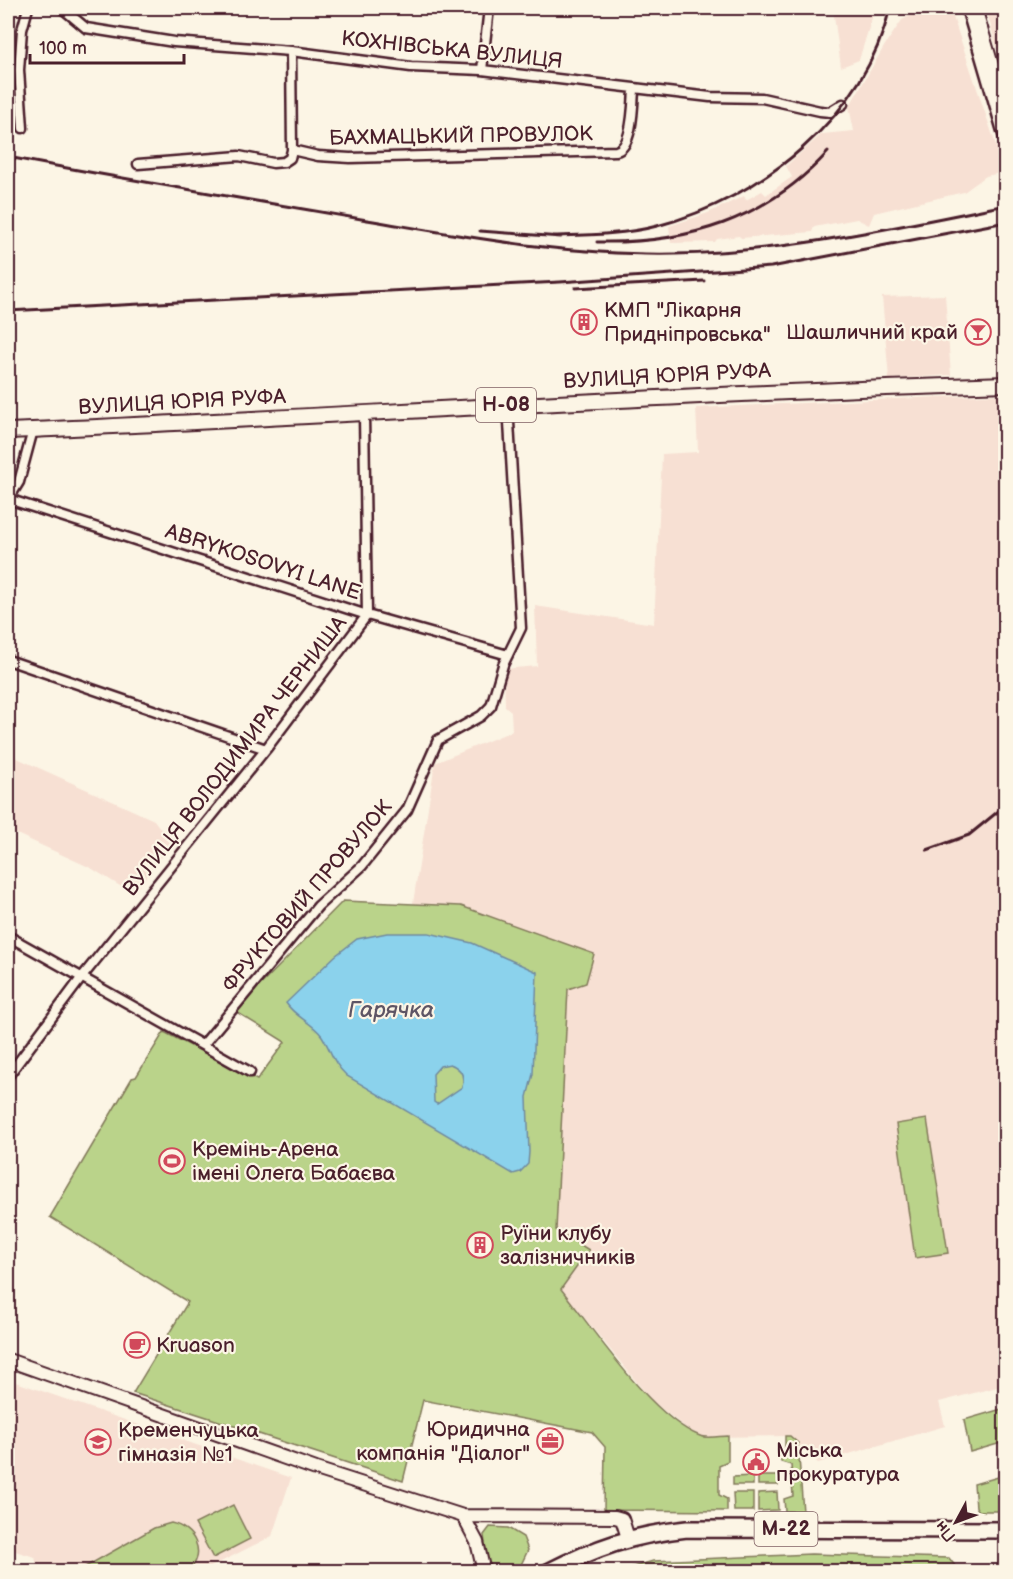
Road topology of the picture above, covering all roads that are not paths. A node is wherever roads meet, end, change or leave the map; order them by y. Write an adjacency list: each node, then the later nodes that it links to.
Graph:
1 (28, 8): 11 (street)
2 (62, 8): 6 (street, КОХНІВСЬКА ВУЛИЦЯ)
3 (489, 8): 7 (street)
4 (966, 8): 12 (street)
5 (975, 8): 10 (street)
6 (291, 51): 7 (street, КОХНІВСЬКА ВУЛИЦЯ); 13 (street)
7 (482, 70): 8 (street, КОХНІВСЬКА ВУЛИЦЯ)
8 (634, 89): 9 (street, КОХНІВСЬКА ВУЛИЦЯ); 13 (street, БАХМАЦЬКИЙ ПРОВУЛОК)
9 (843, 104)
10 (1005, 112)
11 (22, 128)
12 (1005, 145)
13 (292, 150): 14 (street)
14 (138, 164)
15 (1005, 384): 16 (main road, ВУЛИЦЯ ЮРІЯ РУФА / Н-08)
16 (508, 405): 17 (main road, ВУЛИЦЯ ЮРІЯ РУФА / Н-08); 22 (street, ФРУКТОВИЙ ПРОВУЛОК)
17 (364, 414): 18 (main road, ВУЛИЦЯ ЮРІЯ РУФА / Н-08); 21 (street, ВУЛИЦЯ ВОЛОДИМИРА ЧЕРНИША)
18 (33, 430): 19 (main road, ВУЛИЦЯ ЮРІЯ РУФА / Н-08); 20 (street)
19 (8, 431)
20 (8, 500): 21 (street, ABRYKOSOVYI LANE)
21 (367, 615): 22 (street, ABRYKOSOVYI LANE); 24 (street, ВУЛИЦЯ ВОЛОДИМИРА ЧЕРНИША)
22 (508, 655): 27 (street, ФРУКТОВИЙ ПРОВУЛОК)
23 (8, 660): 24 (street)
24 (266, 749): 26 (street, ВУЛИЦЯ ВОЛОДИМИРА ЧЕРНИША)
25 (8, 936): 26 (street)
26 (82, 977): 27 (street); 29 (street, ВУЛИЦЯ ВОЛОДИМИРА ЧЕРНИША)
27 (203, 1045): 28 (street)
28 (250, 1072)
29 (8, 1076)
30 (8, 1360): 31 (street)
31 (463, 1516): 33 (street); 34 (street)
32 (1005, 1530): 33 (highway, М-22)
33 (628, 1538): 35 (highway, М-22)
34 (484, 1572)
35 (548, 1572)

